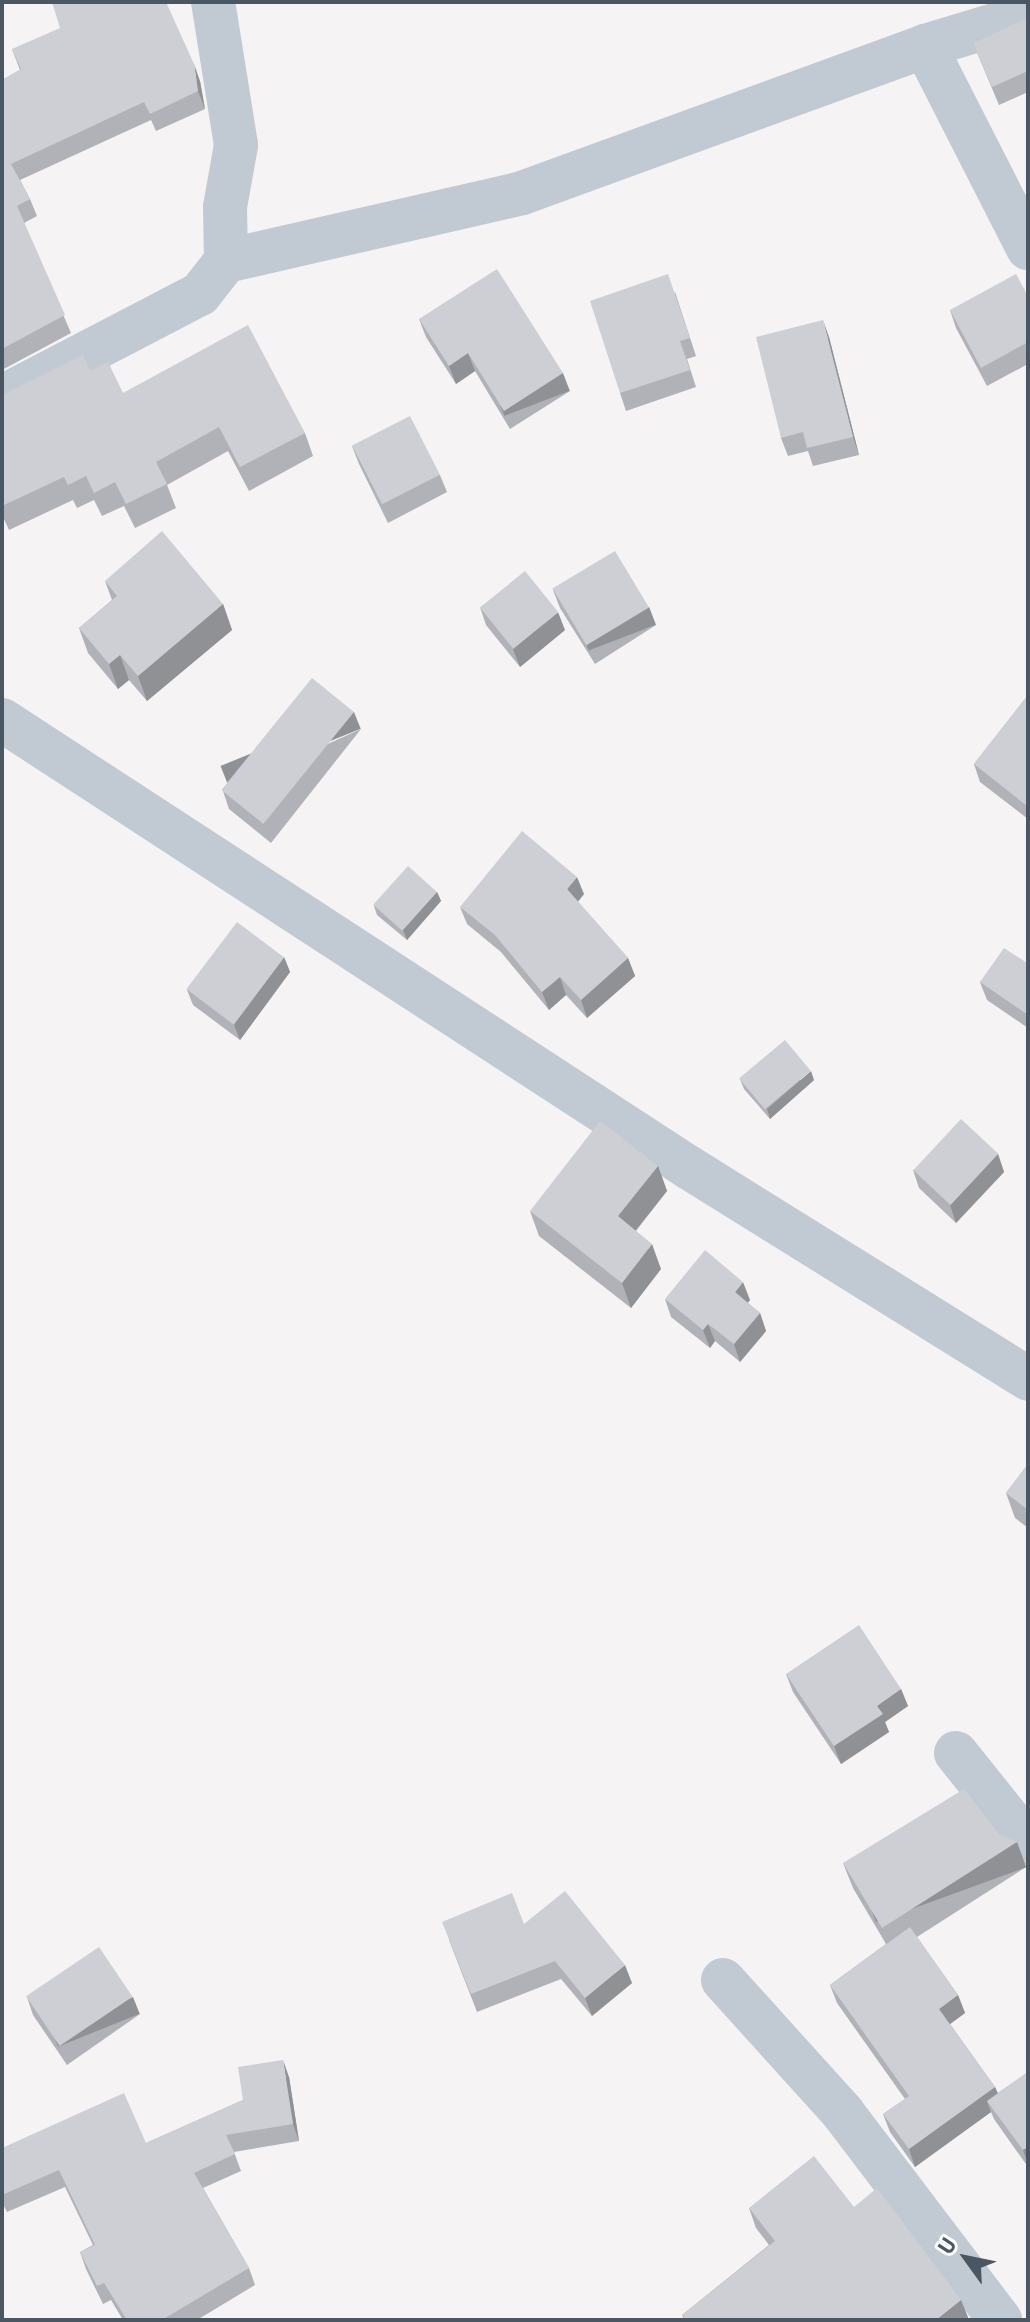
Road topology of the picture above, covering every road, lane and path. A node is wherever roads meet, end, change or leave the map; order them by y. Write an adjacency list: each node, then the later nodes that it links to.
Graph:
1 (213, 2): 5 (street)
2 (1028, 15): 3 (street)
3 (925, 46): 4 (street); 5 (street)
4 (1028, 248)
5 (226, 261): 6 (street)
6 (2, 397)
7 (2, 720): 8 (street)
8 (1028, 1379)
9 (956, 1753): 10 (street)
10 (1028, 1843)
11 (723, 1980): 12 (street)
12 (1000, 2320)

